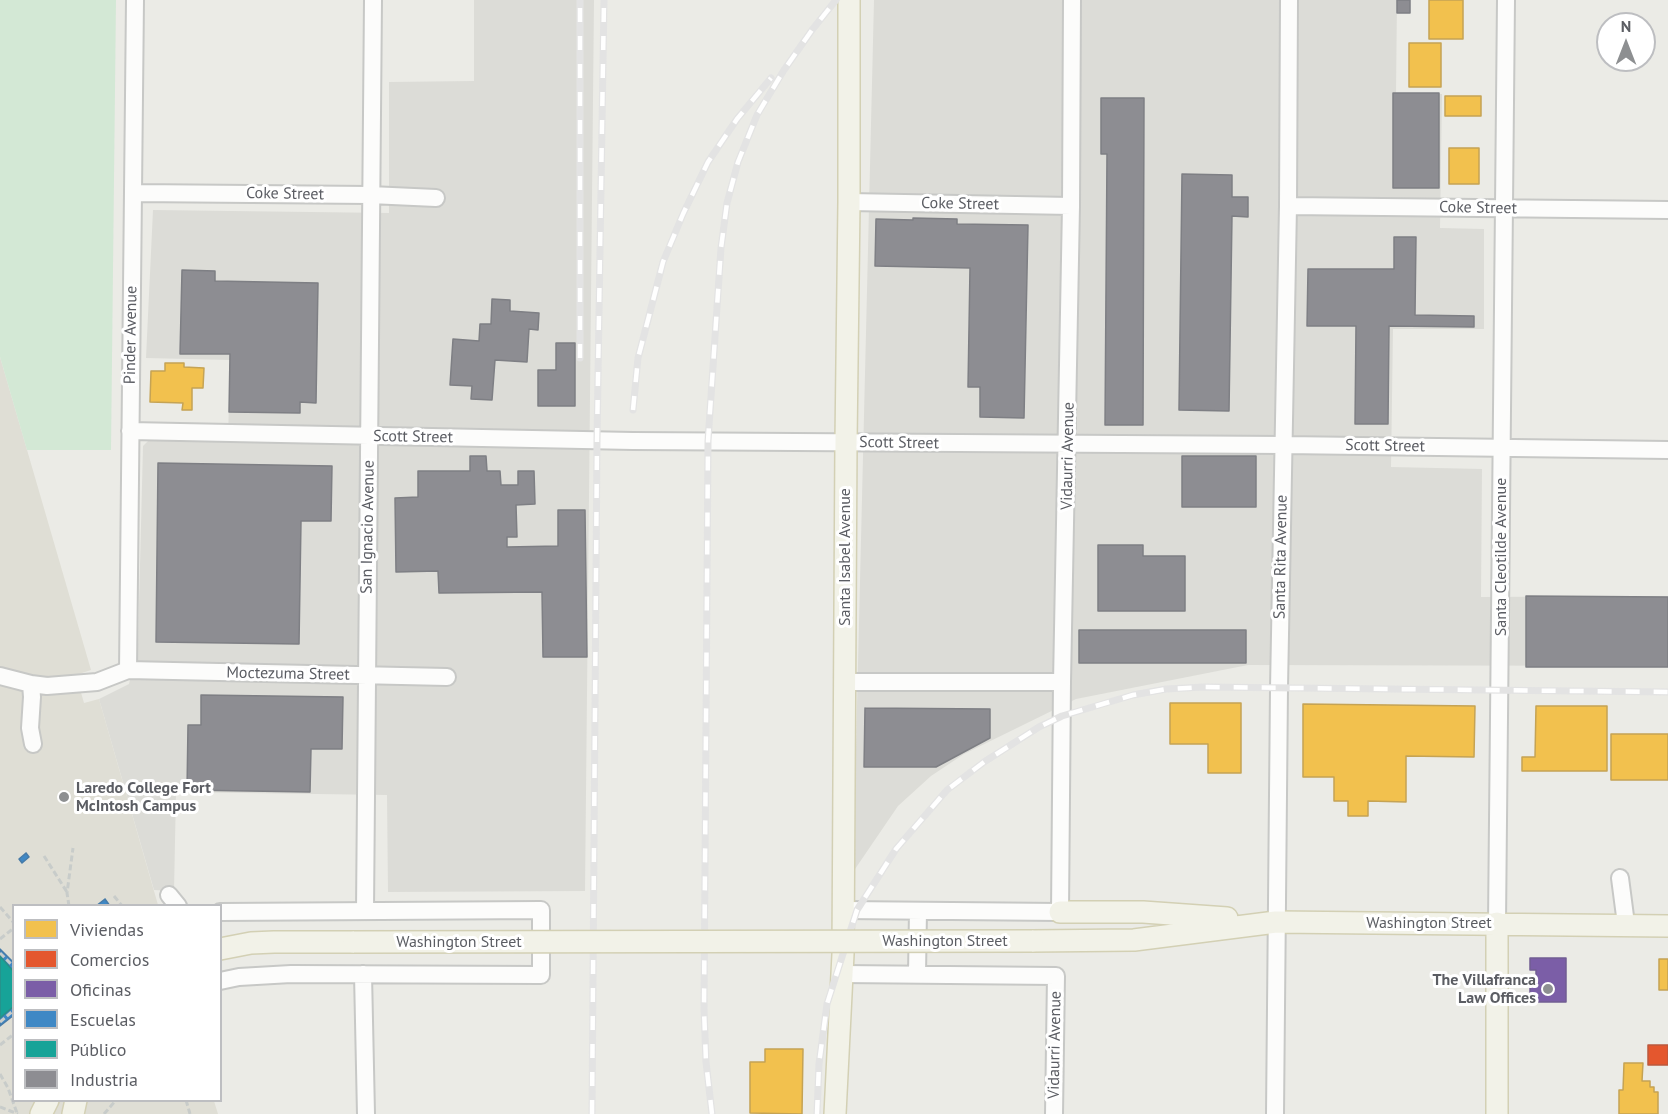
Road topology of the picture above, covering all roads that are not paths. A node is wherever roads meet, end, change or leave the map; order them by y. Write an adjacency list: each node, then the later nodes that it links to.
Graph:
1 (135, 0): 7 (street, Pinder Avenue)
2 (373, 0): 8 (street, San Ignacio Avenue)
3 (849, 0): 10 (main road, Santa Isabel Avenue)
4 (1072, 0): 11 (street, Vidaurri Avenue)
5 (1289, 0): 12 (street, Santa Rita Avenue)
6 (1506, 0): 13 (street, Santa Cleotilde Avenue)
7 (134, 193): 8 (street, Coke Street); 15 (street, Pinder Avenue)
8 (370, 195): 9 (street, Coke Street); 16 (street, San Ignacio Avenue)
9 (436, 198)
10 (849, 202): 11 (street, Coke Street); 17 (main road, Santa Isabel Avenue)
11 (1071, 206): 18 (street, Vidaurri Avenue)
12 (1288, 206): 13 (street, Coke Street); 19 (street, Santa Rita Avenue)
13 (1504, 208): 14 (street, Coke Street); 20 (street, Santa Cleotilde Avenue)
14 (1668, 210)
15 (130, 431): 16 (street, Scott Street); 22 (street, Pinder Avenue)
16 (369, 436): 17 (street, Scott Street); 24 (street, San Ignacio Avenue)
17 (846, 442): 18 (street, Scott Street); 26 (main road, Santa Isabel Avenue)
18 (1068, 445): 19 (street, Scott Street); 27 (street, Vidaurri Avenue)
19 (1284, 445): 20 (street, Scott Street); 36 (street, Santa Rita Avenue)
20 (1502, 448): 21 (street, Scott Street); 37 (street, Santa Cleotilde Avenue)
21 (1668, 450)
22 (128, 670): 24 (street, Moctezuma Street); 28 (street)
23 (0, 676): 28 (street)
24 (367, 676): 25 (street, Moctezuma Street); 31 (street, San Ignacio Avenue)
25 (447, 677)
26 (845, 682): 27 (street); 32 (main road, Santa Isabel Avenue)
27 (1062, 682): 35 (street, Vidaurri Avenue)
28 (31, 684): 29 (street)
29 (33, 744)
30 (1620, 878): 38 (street)
31 (365, 910): 34 (street); 41 (street)
32 (843, 910): 33 (street, Washington Street); 42 (main road, Santa Isabel Avenue)
33 (918, 911): 35 (street, Washington Street); 43 (street)
34 (222, 912)
35 (1060, 912): 36 (main road)
36 (1276, 922): 37 (main road, Washington Street); 40 (main road, Washington Street, bridge); 49 (street, Santa Rita Avenue)
37 (1497, 923): 38 (main road, Washington Street); 50 (main road, Santa Cleotilde Avenue)
38 (1626, 924): 39 (main road, Washington Street)
39 (1668, 926)
40 (222, 949)
41 (363, 974): 45 (street); 46 (street)
42 (842, 974): 43 (street, Washington Street); 47 (main road, Santa Isabel Avenue)
43 (917, 974): 44 (street, Washington Street)
44 (1056, 976): 48 (street, Vidaurri Avenue)
45 (222, 981)
46 (366, 1114)
47 (835, 1114)
48 (1054, 1114)
49 (1275, 1114)
50 (1497, 1114)

